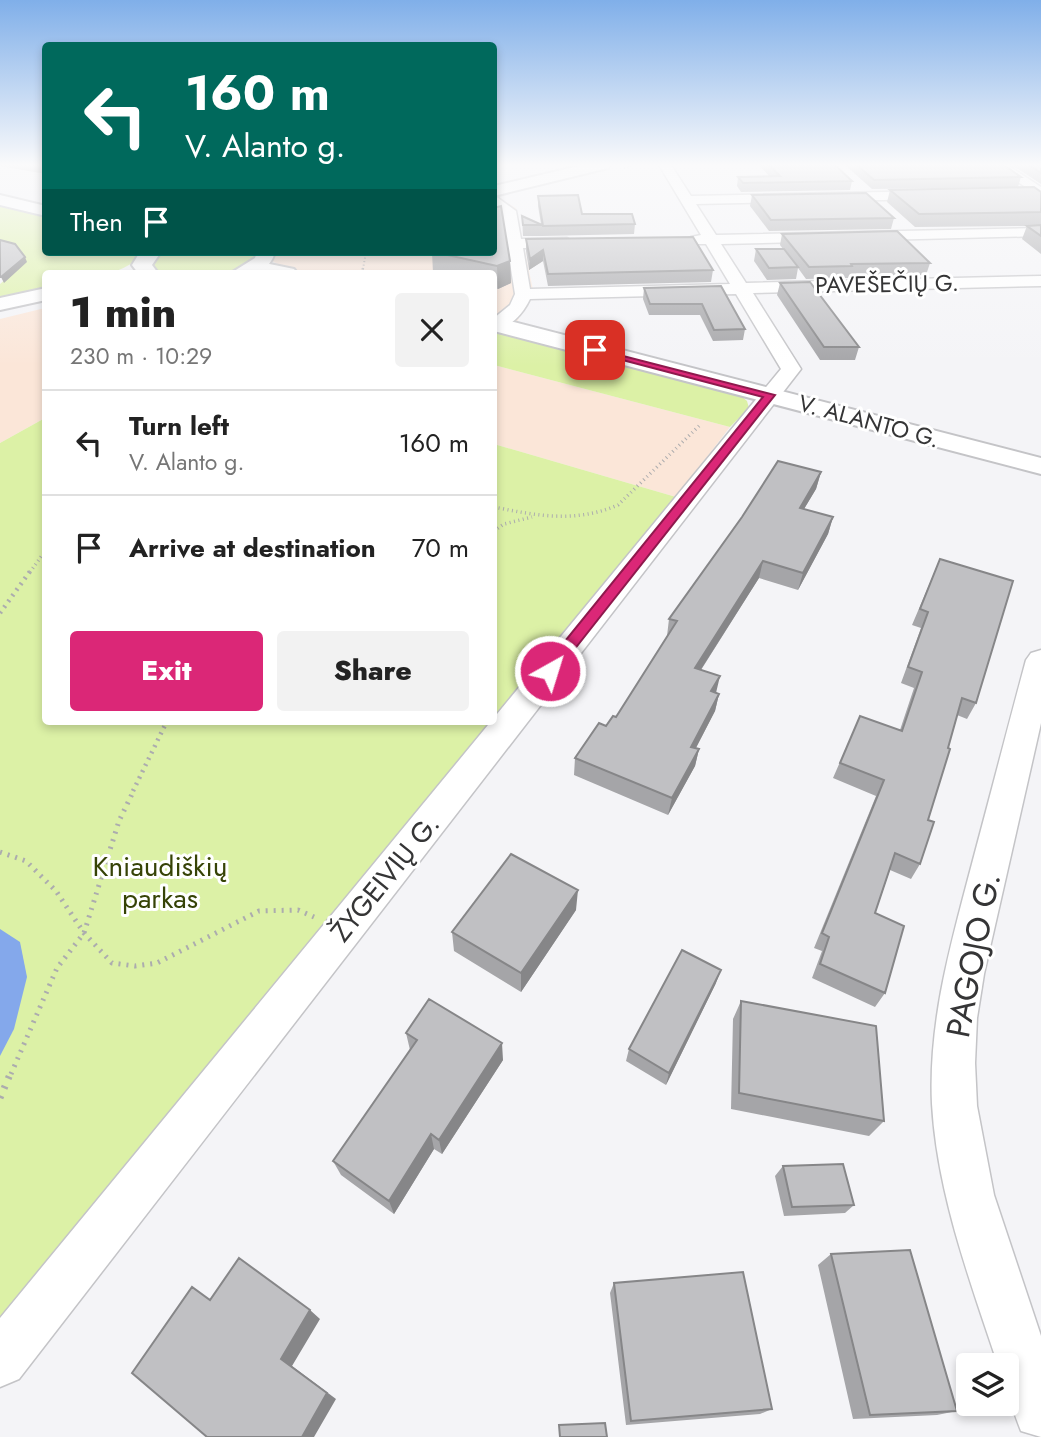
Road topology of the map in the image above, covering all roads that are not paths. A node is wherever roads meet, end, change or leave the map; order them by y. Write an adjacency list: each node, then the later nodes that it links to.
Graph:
1 (513, 232): 9 (street)
2 (707, 232): 7 (street)
3 (907, 232): 5 (street)
4 (1039, 232): 5 (street)
5 (911, 236): 7 (street); 10 (street)
6 (685, 240): 7 (street)
7 (712, 240): 16 (street)
8 (581, 242): 9 (street)
9 (515, 244): 17 (street)
10 (929, 251)
11 (254, 264): 13 (main road)
12 (946, 267): 15 (street)
13 (277, 270)
14 (1041, 281): 15 (street, PAVEŠEČIŲ G.)
15 (964, 283): 16 (street, PAVEŠEČIŲ G.)
16 (742, 288): 17 (street, PAVEŠEČIŲ G.); 22 (street, ŽYGEIVIŲ G.)
17 (523, 294): 20 (street)
18 (42, 295): 19 (main road)
19 (0, 304)
20 (497, 322)
21 (497, 325): 22 (main road, V. ALANTO G.)
22 (770, 395): 23 (main road, V. ALANTO G.); 25 (street, ŽYGEIVIŲ G.)
23 (1041, 466)
24 (1041, 660): 26 (street, PAGOJO G.)
25 (0, 1360)
26 (1041, 1411)

